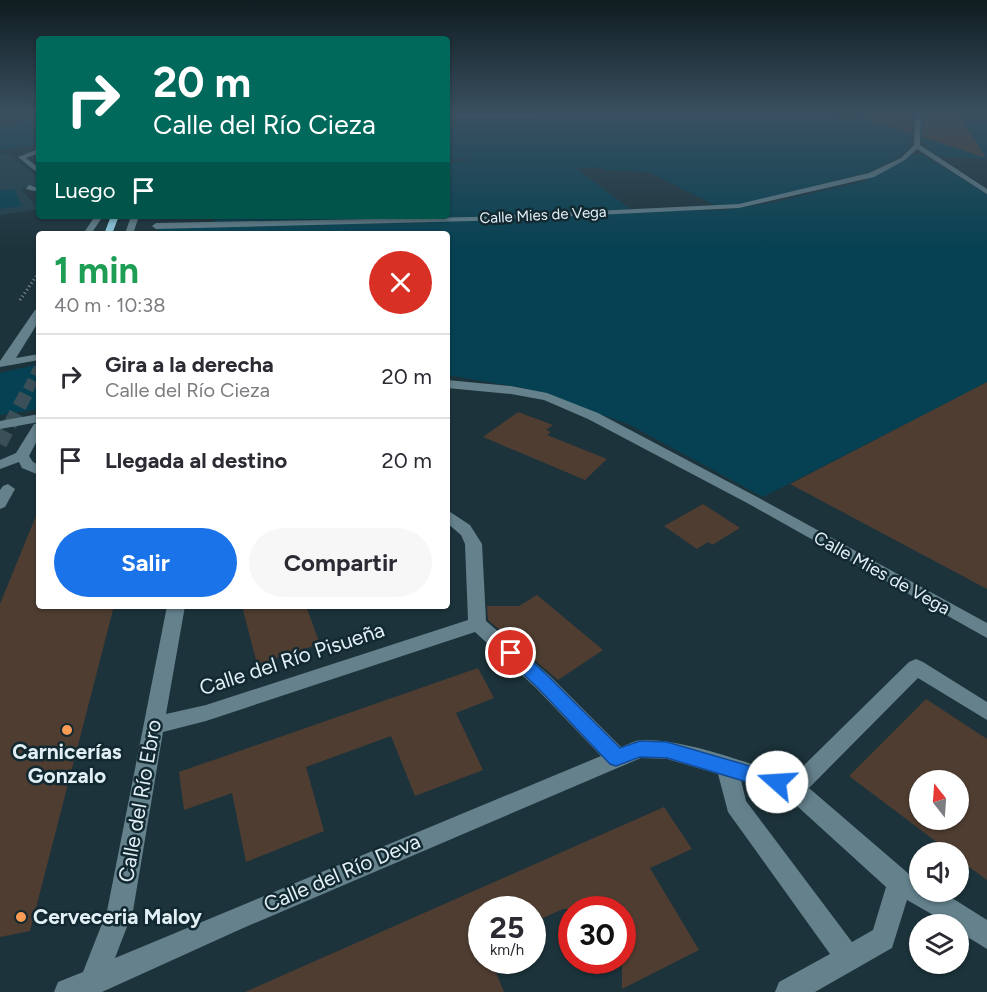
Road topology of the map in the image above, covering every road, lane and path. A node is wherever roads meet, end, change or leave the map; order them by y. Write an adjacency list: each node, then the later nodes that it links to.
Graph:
1 (24, 159): 4 (street)
2 (902, 159): 8 (street, Calle Mies de Vega)
3 (937, 159): 7 (street)
4 (36, 170)
5 (29, 187): 6 (street)
6 (36, 189)
7 (987, 192)
8 (156, 226)
9 (36, 316): 11 (street)
10 (36, 358): 11 (street)
11 (3, 365)
12 (450, 384): 24 (street, Calle Mies de Vega)
13 (36, 419): 14 (street)
14 (0, 425)
15 (36, 431): 16 (street)
16 (22, 456): 17 (street); 18 (street)
17 (0, 465)
18 (36, 470)
19 (8, 489): 20 (street)
20 (0, 504)
21 (450, 517): 23 (street)
22 (175, 609): 26 (street, Calle del Río Ebro)
23 (478, 624): 26 (street, Calle del Río Pisueña); 27 (street)
24 (987, 631)
25 (987, 712): 29 (street)
26 (153, 726): 33 (street, Calle del Río Ebro)
27 (616, 758): 28 (street, Calle del Río Deva); 33 (street, Calle del Río Deva)
28 (727, 766): 29 (street, Calle del Río Deva); 32 (street)
29 (794, 789): 30 (street)
30 (900, 883): 31 (street); 32 (street)
31 (987, 936)
32 (849, 959): 34 (street)
33 (83, 989)
34 (789, 992)

